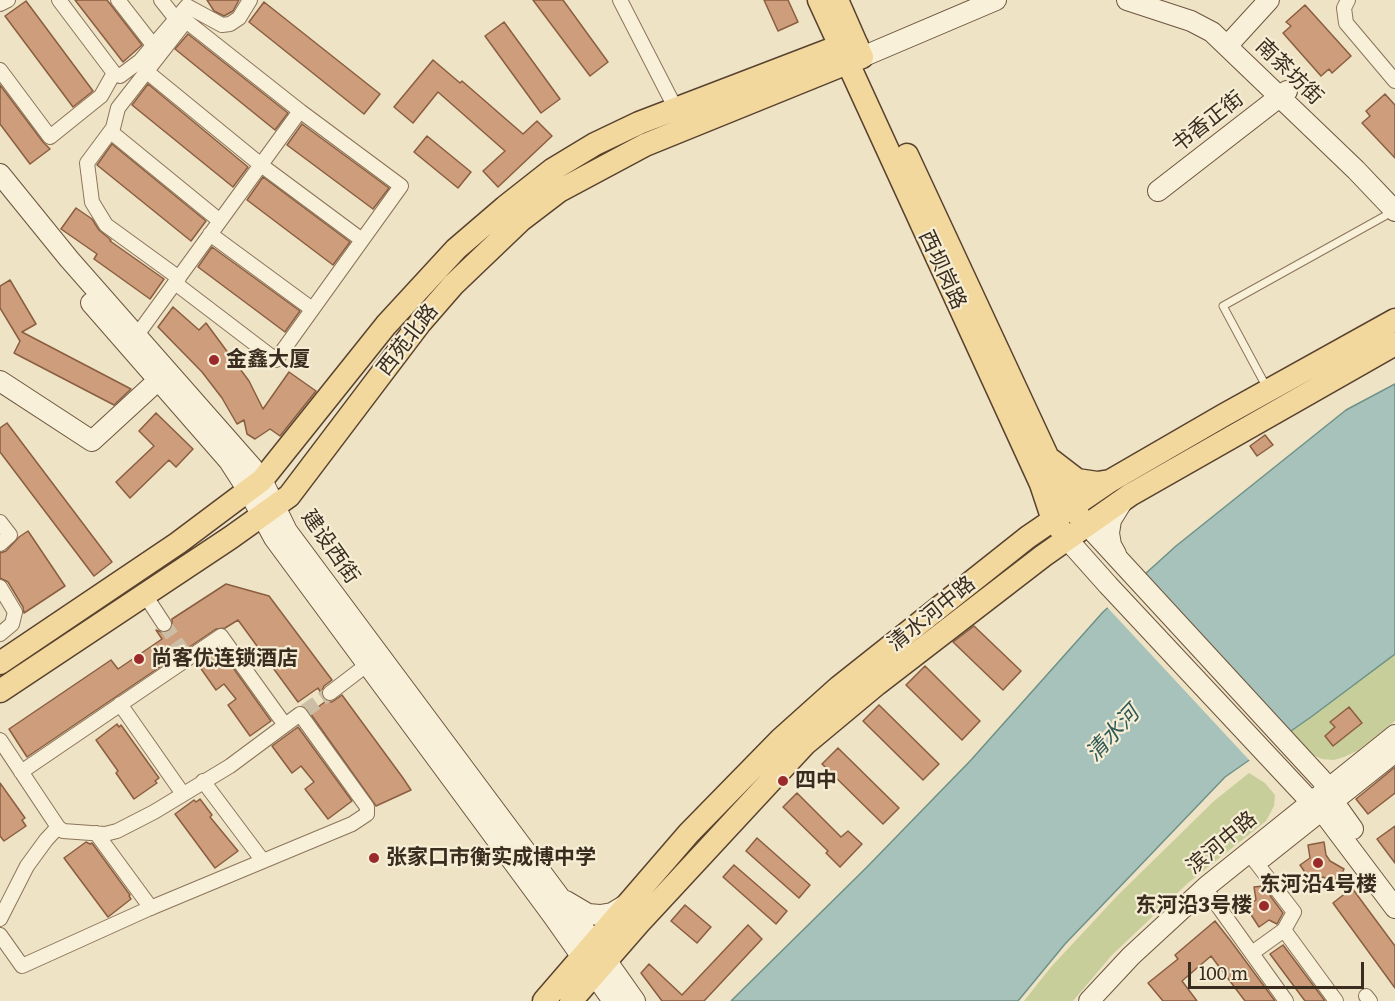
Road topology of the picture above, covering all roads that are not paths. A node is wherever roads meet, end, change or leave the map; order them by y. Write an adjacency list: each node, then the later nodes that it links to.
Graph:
1 (8, 0): 17 (street)
2 (59, 0): 24 (street)
3 (118, 0): 20 (street)
4 (161, 0): 18 (street)
5 (250, 0): 16 (street)
6 (620, 0): 28 (street)
7 (819, 0): 21 (main road, 西坝岗路)
8 (837, 0): 21 (main road, 西坝岗路)
9 (972, 0): 21 (main road)
10 (996, 0): 21 (main road)
11 (1127, 0): 19 (main road, 南茶坊街)
12 (1165, 0): 19 (main road, 南茶坊街)
13 (1253, 0): 19 (main road)
14 (1269, 0): 19 (main road)
15 (1348, 0): 25 (street)
16 (184, 3): 18 (street)
17 (0, 4)
18 (176, 19): 20 (street)
19 (1225, 38): 26 (main road, 南茶坊街)
20 (153, 45): 24 (street)
21 (851, 53): 28 (main road, 西苑北路); 47 (main road, 西坝岗路); 49 (main road, 西坝岗路)
22 (0, 70): 24 (street)
23 (146, 71): 27 (street); 29 (street); 30 (street)
24 (114, 73)
25 (1395, 81)
26 (1283, 94): 32 (main road, 书香正街); 34 (main road, 南茶坊街); 35 (main road, 南茶坊街)
27 (300, 111): 30 (street); 38 (street)
28 (681, 118): 50 (main road, 西苑北路); 52 (main road, 西苑北路)
29 (111, 132): 36 (street); 39 (street)
30 (261, 165): 36 (street); 38 (street)
31 (0, 174): 42 (main road, 建设西街)
32 (1158, 190)
33 (0, 192): 42 (main road, 建设西街)
34 (1395, 199)
35 (1395, 211): 46 (lane)
36 (220, 221): 37 (street)
37 (210, 234): 39 (street); 40 (street)
38 (362, 240): 40 (street)
39 (177, 281): 40 (street); 42 (street)
40 (312, 309)
41 (1395, 320): 46 (main road, 清水河中路)
42 (132, 340): 44 (main road, 建设西街)
43 (1395, 344): 51 (main road, 清水河中路)
44 (163, 376): 45 (main road); 50 (main road, 建设西街)
45 (0, 381)
46 (1268, 390): 48 (main road, 清水河中路)
47 (1046, 455): 48 (main road); 54 (main road, 西坝岗路)
48 (1110, 481): 54 (main road, 清水河中路)
49 (1041, 484): 54 (main road, 西坝岗路); 55 (main road)
50 (256, 486): 52 (main road, 建设西街); 66 (main road, 西苑北路)
51 (1124, 499): 54 (main road, 清水河中路); 59 (main road)
52 (268, 511): 61 (main road, 西苑北路); 67 (main road, 建设西街); 85 (main road, 建设西街)
53 (0, 522): 56 (street)
54 (1070, 523): 55 (main road, 清水河中路); 57 (main road, 清水河中路); 58 (main road); 59 (main road)
55 (1028, 537): 86 (main road, 清水河中路)
56 (0, 544)
57 (1043, 556): 58 (main road); 93 (main road, 清水河中路)
58 (1084, 559): 78 (main road)
59 (1124, 568): 78 (main road)
60 (0, 587): 63 (street)
61 (145, 595): 64 (street); 68 (main road, 西苑北路)
62 (0, 601): 63 (street)
63 (12, 622): 65 (street)
64 (164, 624)
65 (0, 634)
66 (0, 663)
67 (368, 664): 69 (street); 89 (main road, 建设西街)
68 (0, 692)
69 (330, 693)
70 (120, 704): 71 (street); 75 (street); 77 (street)
71 (285, 725): 76 (street); 82 (street)
72 (1395, 735): 78 (main road, 滨河中路)
73 (0, 740): 75 (street)
74 (1395, 752): 78 (main road, 滨河中路)
75 (21, 772): 79 (street)
76 (203, 781): 77 (street); 82 (street)
77 (183, 794): 80 (street)
78 (1323, 800): 81 (main road, 滨河中路); 83 (main road); 88 (main road)
79 (58, 827): 80 (street); 90 (street)
80 (96, 833): 87 (street)
81 (1252, 857): 84 (main road, 滨河中路); 91 (street)
82 (263, 861): 87 (street)
83 (1395, 886)
84 (1208, 893): 95 (street); 101 (main road, 滨河中路); 102 (main road, 滨河中路)
85 (559, 896): 86 (main road); 96 (main road, 建设西街)
86 (629, 902): 96 (main road, 清水河中路)
87 (151, 908): 92 (street)
88 (1395, 908)
89 (553, 916): 96 (main road, 建设西街); 98 (main road)
90 (0, 920)
91 (1284, 930): 95 (street); 104 (street)
92 (0, 935)
93 (628, 935): 96 (main road, 清水河中路); 99 (main road)
94 (1236, 944): 97 (street)
95 (1252, 953): 97 (street)
96 (594, 959): 98 (main road, 清水河中路); 99 (main road)
97 (1277, 989): 103 (street)
98 (561, 997): 100 (main road)
99 (626, 999)
100 (608, 1001)
101 (1089, 1001)
102 (1107, 1001)
103 (1286, 1001)
104 (1336, 1001)

